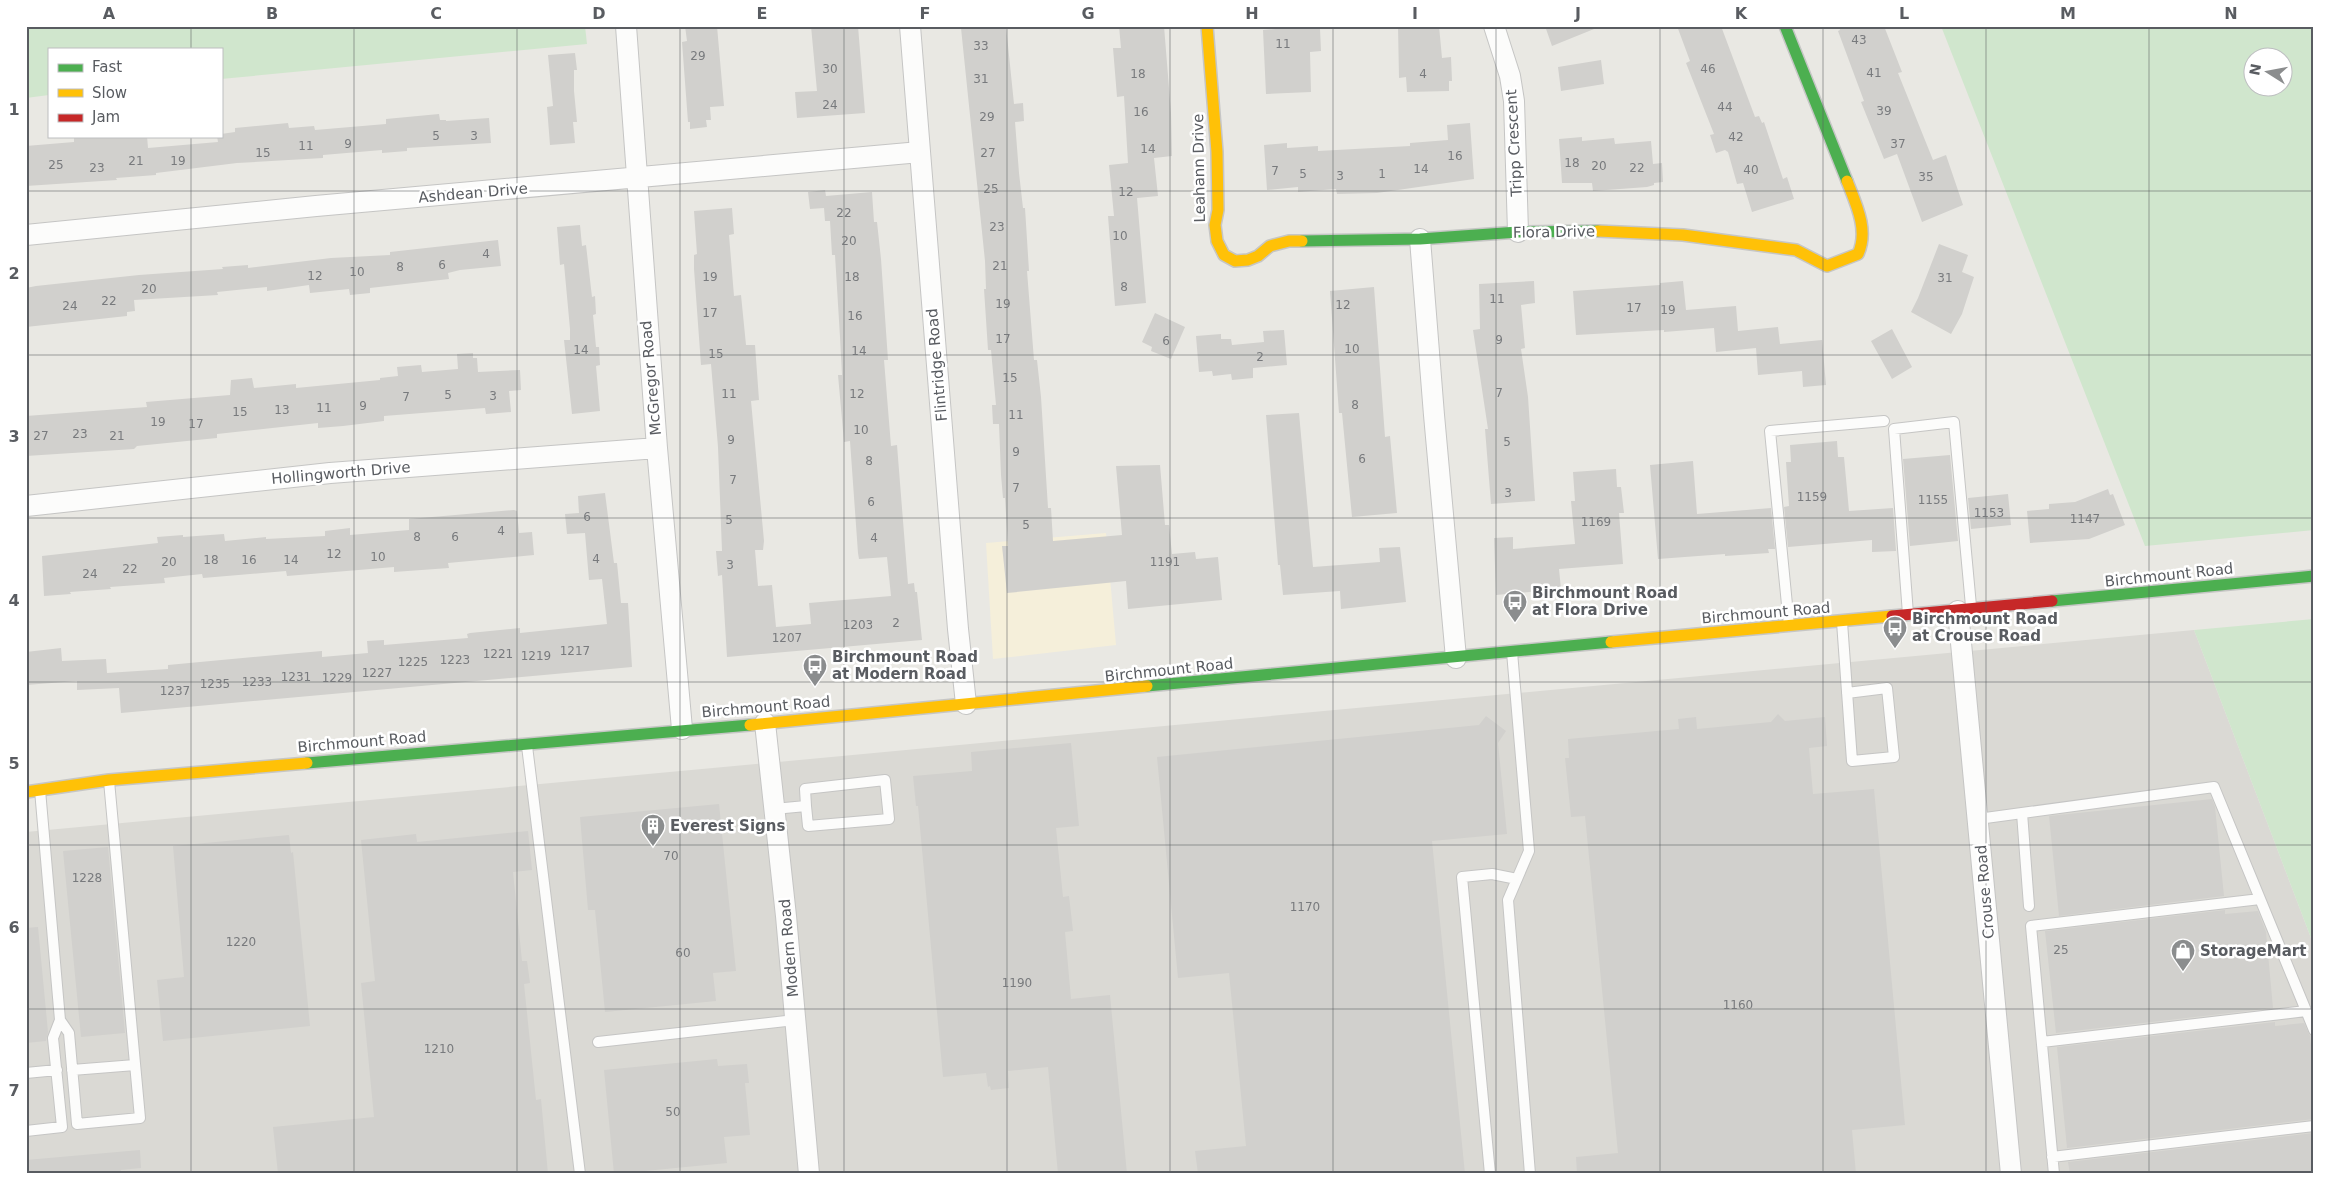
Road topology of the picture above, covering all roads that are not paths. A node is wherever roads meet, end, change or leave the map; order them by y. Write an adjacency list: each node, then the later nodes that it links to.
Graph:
1 (626, 26): 7 (street, McGregor Road)
2 (910, 26): 6 (street, Flintridge Road)
3 (1207, 26): 10 (main road, Leahann Drive)
4 (1494, 26): 8 (street, Tripp Crescent)
5 (1785, 26): 8 (main road, Flora Drive)
6 (920, 152): 7 (street, Ashdean Drive); 22 (street, Flintridge Road)
7 (636, 179): 9 (street, Ashdean Drive); 12 (street, McGregor Road)
8 (1518, 232): 10 (main road, Flora Drive)
9 (26, 235)
10 (1420, 239): 20 (street)
11 (1884, 421): 18 (lane)
12 (657, 448): 13 (street, Hollingworth Drive); 24 (street, McGregor Road)
13 (26, 506)
14 (2314, 576): 15 (main road, Birchmount Road)
15 (1965, 610): 16 (main road, Birchmount Road); 16 (lane); 32 (street, Crouse Road)
16 (1908, 615): 17 (main road, Birchmount Road)
17 (1842, 621): 18 (main road, Birchmount Road); 21 (lane)
18 (1789, 626): 19 (main road, Birchmount Road)
19 (1512, 651): 20 (main road, Birchmount Road); 33 (lane)
20 (1456, 658): 22 (main road, Birchmount Road)
21 (1847, 693): 21 (lane)
22 (966, 704): 23 (main road, Birchmount Road)
23 (765, 723): 24 (main road, Birchmount Road); 30 (street, Modern Road)
24 (682, 729): 25 (main road, Birchmount Road)
25 (527, 743): 26 (main road, Birchmount Road); 49 (lane)
26 (109, 780): 27 (main road, Birchmount Road); 42 (lane)
27 (40, 790): 28 (main road, Birchmount Road); 37 (lane)
28 (26, 792)
29 (806, 806): 29 (lane); 30 (lane)
30 (774, 809): 38 (street, Modern Road)
31 (2022, 813): 32 (lane); 34 (lane); 35 (lane)
32 (1978, 819): 53 (street, Crouse Road)
33 (1517, 879): 51 (lane); 52 (lane)
34 (2260, 900): 36 (lane); 41 (lane)
35 (2029, 906)
36 (2306, 1011): 39 (lane); 41 (lane)
37 (60, 1020): 43 (lane); 44 (lane)
38 (795, 1020): 40 (lane); 50 (street, Modern Road)
39 (2314, 1030)
40 (598, 1042)
41 (2042, 1042): 48 (lane)
42 (135, 1065): 44 (lane); 44 (lane)
43 (56, 1070): 45 (lane); 47 (lane)
44 (72, 1070)
45 (26, 1073)
46 (2314, 1126): 48 (lane)
47 (26, 1131)
48 (2052, 1157): 54 (lane)
49 (580, 1174)
50 (809, 1174)
51 (1490, 1174)
52 (1530, 1174)
53 (2011, 1174)
54 (2054, 1174)

